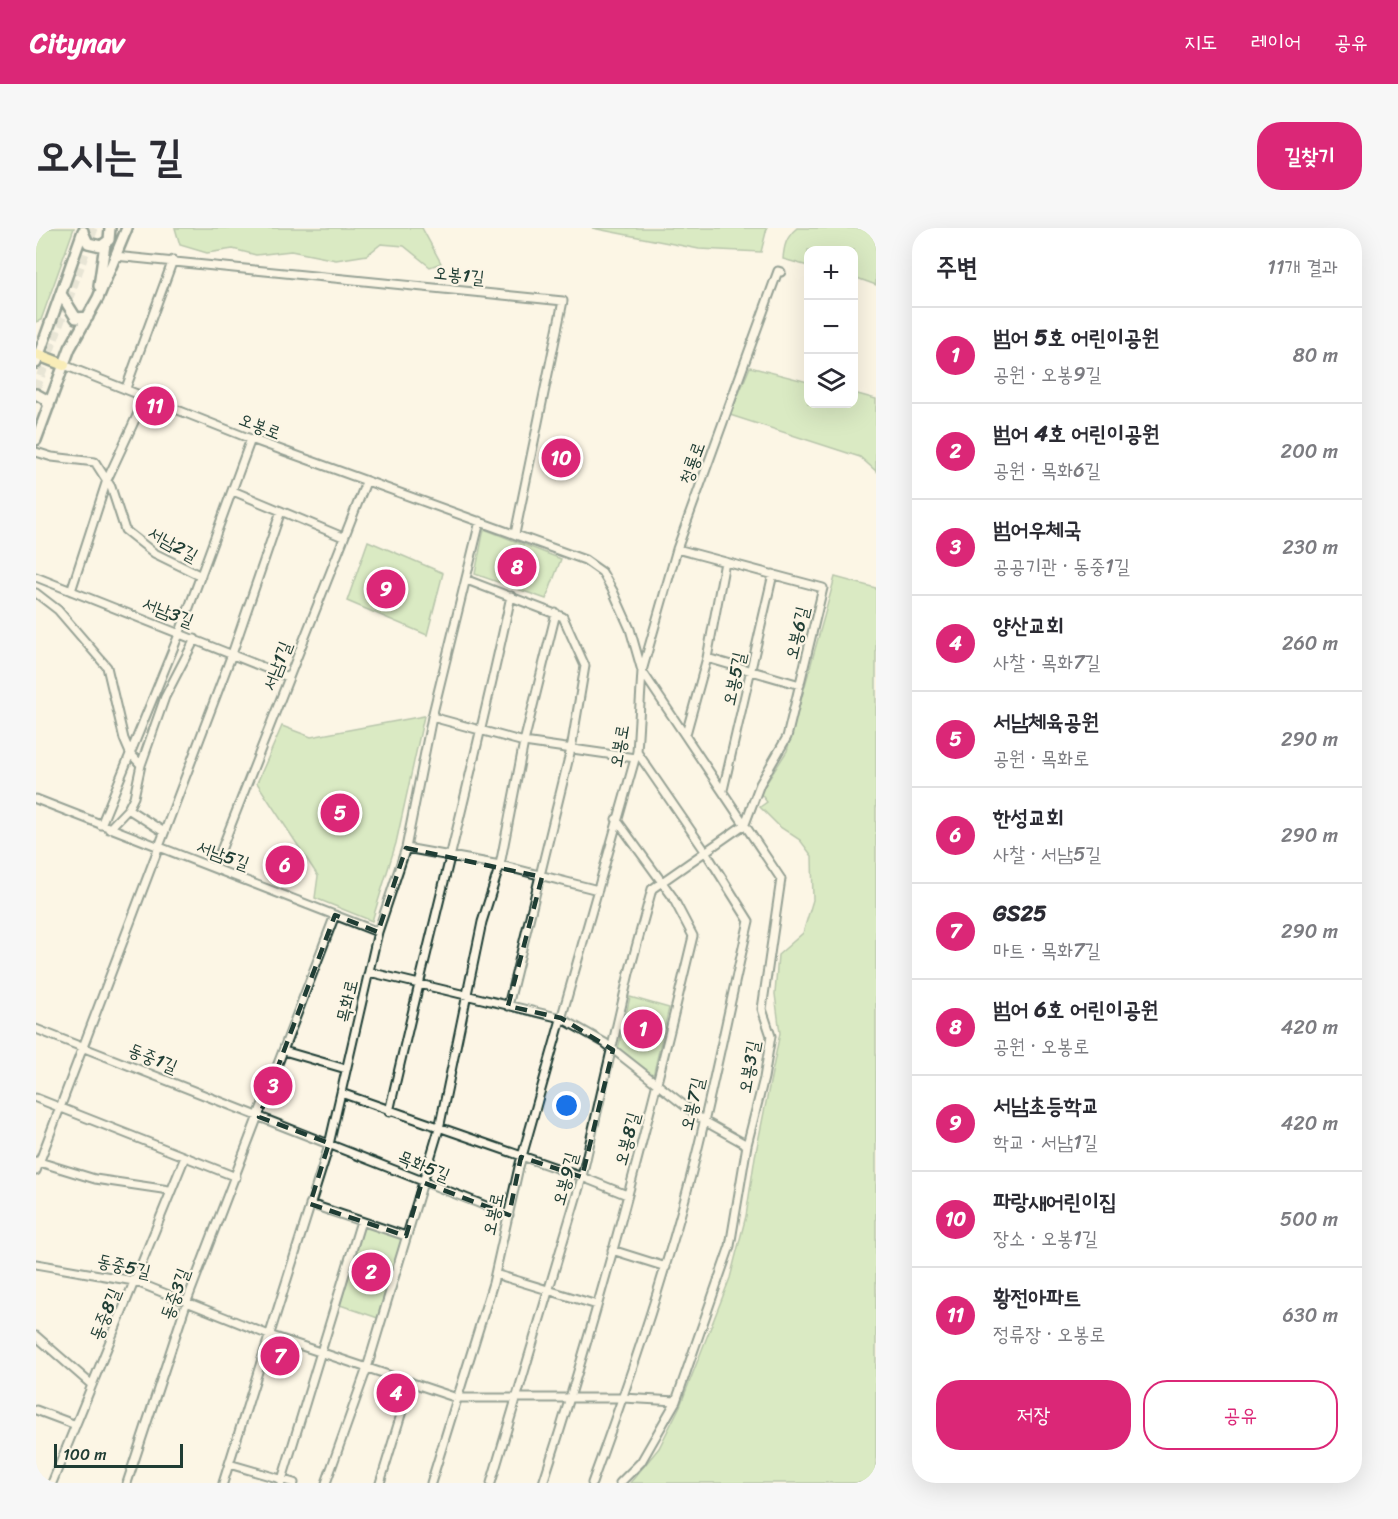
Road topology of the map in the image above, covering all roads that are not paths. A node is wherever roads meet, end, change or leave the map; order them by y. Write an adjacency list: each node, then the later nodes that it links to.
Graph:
1 (110, 228): 4 (main road)
2 (127, 228): 5 (main road)
3 (83, 230): 4 (main road); 8 (main road)
4 (105, 244): 9 (main road)
5 (115, 256): 6 (street, 오봉1길); 9 (main road)
6 (173, 260): 13 (street); 25 (street, 오봉1길)
7 (781, 272): 27 (street, 청룡로)
8 (61, 294): 10 (main road); 11 (main road)
9 (98, 298): 10 (main road)
10 (88, 316): 12 (main road)
11 (37, 357): 12 (main road)
12 (64, 365): 13 (street, 오봉로); 16 (main road)
13 (126, 388): 15 (street, 오봉로)
14 (36, 394): 16 (main road)
15 (146, 396): 17 (street, 오봉로); 20 (street)
16 (49, 406): 18 (main road)
17 (251, 439): 21 (street, 오봉로); 22 (street)
18 (36, 440)
19 (36, 452): 20 (street, 서남2길)
20 (107, 480): 30 (street, 서남2길); 33 (street)
21 (366, 482): 24 (street, 오봉로); 26 (street, 서남1길)
22 (233, 491): 23 (street); 30 (street)
23 (281, 511): 26 (street); 39 (street)
24 (480, 521): 25 (street, 오봉로); 32 (street, 목화로)
25 (515, 534): 41 (street, 오봉로)
26 (343, 537): 43 (street, 서남1길)
27 (677, 549): 28 (street, 오봉6길); 41 (street, 청룡로)
28 (725, 562): 29 (street, 오봉6길); 40 (street)
29 (773, 574): 42 (street, 오봉5길); 44 (street, 오봉6길)
30 (201, 576): 37 (street)
31 (36, 577): 33 (street, 서남3길)
32 (467, 580): 35 (street); 45 (street, 목화로)
33 (71, 591): 37 (street, 서남3길)
34 (36, 593): 50 (street)
35 (511, 596): 36 (street); 46 (street)
36 (556, 613): 48 (street); 49 (street)
37 (180, 632): 38 (street, 서남3길); 50 (street)
38 (195, 639): 39 (street, 서남3길); 52 (street)
39 (232, 654): 43 (street, 서남3길); 60 (street)
40 (706, 658): 42 (street); 47 (street)
41 (642, 671): 47 (street, 오봉3길); 51 (street, 오봉로)
42 (752, 671): 44 (street); 53 (street, 오봉5길)
43 (288, 677): 66 (street, 서남1길)
44 (800, 685): 57 (street, 오봉6길)
45 (432, 717): 46 (street); 62 (street, 목화로)
46 (482, 731): 48 (street); 64 (street)
47 (686, 734): 53 (street, 오봉3길)
48 (524, 742): 49 (street); 65 (street)
49 (571, 750): 51 (street); 67 (street)
50 (130, 753): 52 (street); 58 (street)
51 (636, 755): 56 (street, 오봉로); 63 (street, 오봉7길)
52 (141, 765): 55 (street)
53 (723, 790): 57 (street, 오봉3길)
54 (36, 799): 58 (street, 서남5길)
55 (128, 809): 59 (street); 60 (street)
56 (616, 819): 68 (street, 오봉8길); 69 (street, 오봉로)
57 (745, 824): 63 (street); 91 (street, 오봉3길)
58 (100, 825): 59 (street, 서남5길)
59 (109, 829): 61 (street, 서남5길)
60 (164, 832): 61 (street)
61 (158, 847): 66 (street, 서남5길); 78 (street)
62 (406, 848): 64 (street); 71 (street, 목화로)
63 (705, 851): 68 (street); 88 (street, 오봉7길)
64 (451, 857): 65 (street); 73 (street)
65 (500, 866): 67 (street); 74 (street)
66 (214, 868): 70 (street, 서남5길)
67 (542, 877): 69 (street); 75 (street)
68 (661, 883): 79 (street, 오봉9길); 82 (street, 오봉8길)
69 (598, 890): 76 (street, 오봉로)
70 (335, 915): 71 (street, 서남5길); 80 (street)
71 (378, 932): 72 (street, 목화로)
72 (369, 972): 73 (street); 81 (street, 목화로)
73 (418, 983): 74 (street); 86 (street)
74 (467, 995): 75 (street); 89 (street)
75 (508, 1006): 76 (street)
76 (561, 1018): 79 (street); 93 (street, 오봉로)
77 (36, 1029): 78 (street, 동중1길)
78 (85, 1048): 85 (street); 87 (street, 동중1길)
79 (613, 1050): 82 (street); 97 (street, 오봉9길)
80 (284, 1051): 81 (street); 87 (street)
81 (346, 1069): 83 (street, 목화로)
82 (657, 1086): 88 (street); 100 (street, 오봉8길)
83 (341, 1093): 86 (street); 90 (street, 목화로)
84 (36, 1098): 85 (street)
85 (60, 1107): 92 (street); 94 (street)
86 (389, 1112): 89 (street)
87 (259, 1117): 90 (street, 동중1길); 96 (street, 동중3길)
88 (704, 1121): 91 (street); 107 (street, 오봉7길)
89 (439, 1130): 93 (street); 98 (street)
90 (329, 1143): 98 (street, 목화5길); 101 (street, 목화로)
91 (747, 1145): 123 (street, 오봉3길)
92 (185, 1157): 96 (street); 99 (street, 동중8길)
93 (522, 1157): 97 (street); 102 (street, 오봉로)
94 (38, 1162): 95 (street); 99 (street)
95 (36, 1171)
96 (236, 1177): 111 (street, 동중3길)
97 (582, 1177): 100 (street); 110 (street, 오봉9길)
98 (422, 1182): 102 (street, 목화5길); 104 (street)
99 (170, 1190): 109 (street, 동중8길)
100 (627, 1195): 105 (street, 오봉8길)
101 (310, 1204): 103 (street); 113 (street, 목화로)
102 (509, 1215): 108 (street, 오봉로)
103 (361, 1221): 104 (street); 115 (street)
104 (406, 1236): 116 (street)
105 (612, 1250): 107 (street); 112 (street, 오봉8길)
106 (36, 1264): 109 (street, 동중5길)
107 (666, 1267): 121 (street, 오봉7길)
108 (495, 1274): 110 (street); 120 (street, 오봉로)
109 (134, 1281): 111 (street, 동중5길); 118 (street, 동중8길)
110 (549, 1288): 112 (street); 119 (street, 오봉9길)
111 (187, 1301): 113 (street, 동중5길); 130 (street, 동중3길)
112 (597, 1305): 122 (street, 오봉8길)
113 (270, 1335): 115 (street, 동중5길); 126 (street, 목화로)
114 (36, 1336): 118 (street)
115 (323, 1353): 116 (street, 동중5길); 127 (street)
116 (367, 1368): 117 (street, 동중5길); 133 (street)
117 (411, 1382): 120 (street, 동중5길); 134 (street)
118 (92, 1385): 125 (street, 동중8길)
119 (517, 1397): 120 (street, 동중5길); 122 (street, 동중5길); 136 (street, 오봉9길)
120 (458, 1398): 128 (street, 오봉로)
121 (623, 1398): 122 (street, 동중5길); 123 (street, 동중5길); 138 (street, 오봉7길)
122 (570, 1399): 137 (street, 오봉8길)
123 (676, 1401): 139 (street, 오봉3길)
124 (36, 1410): 125 (street)
125 (76, 1425): 129 (street, 동중8길)
126 (229, 1464): 127 (street); 131 (street, 목화로)
127 (282, 1481): 132 (street)
128 (431, 1482): 135 (street)
129 (52, 1483)
130 (127, 1483)
131 (223, 1483)
132 (294, 1483)
133 (326, 1483)
134 (380, 1483)
135 (440, 1483)
136 (491, 1483)
137 (543, 1483)
138 (592, 1483)
139 (620, 1483)

